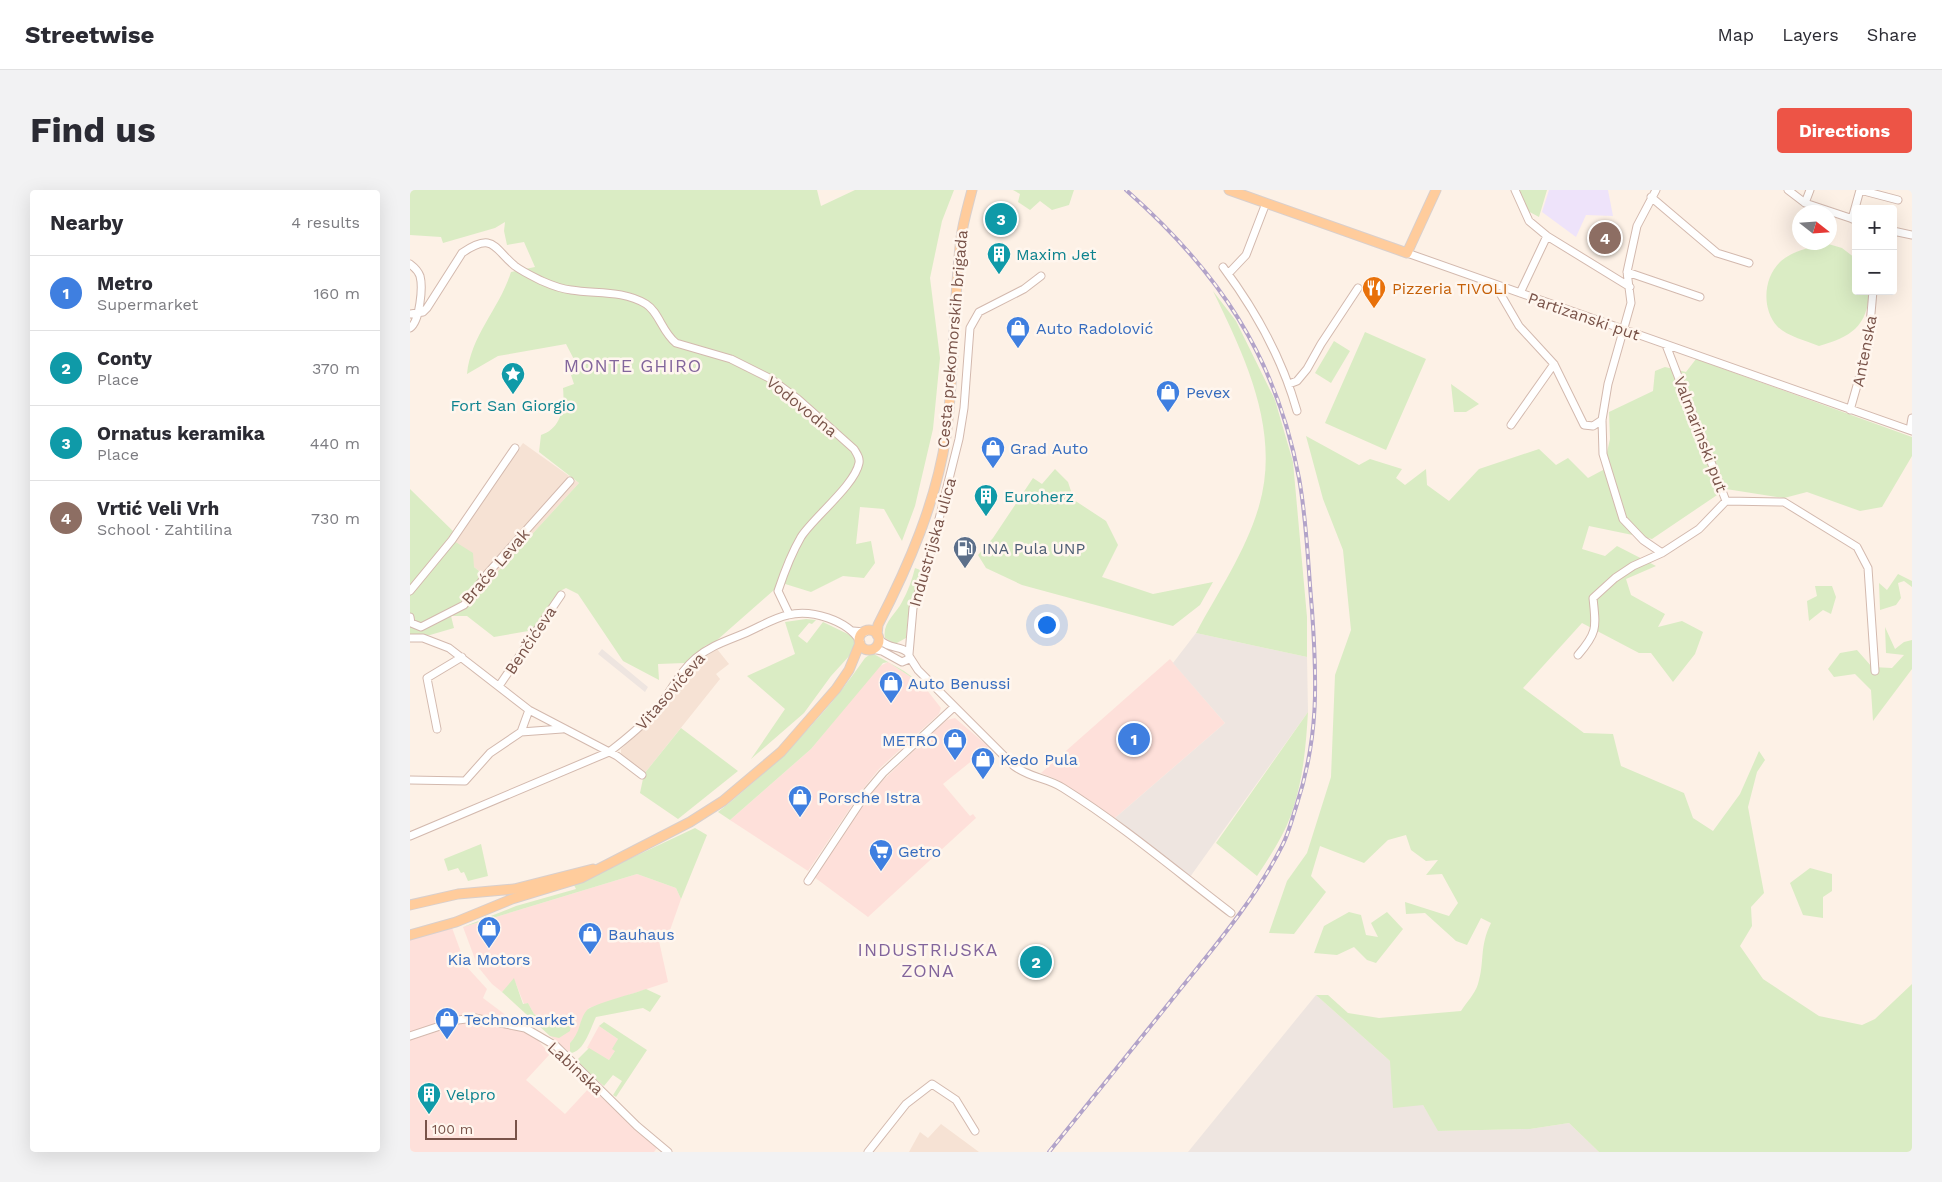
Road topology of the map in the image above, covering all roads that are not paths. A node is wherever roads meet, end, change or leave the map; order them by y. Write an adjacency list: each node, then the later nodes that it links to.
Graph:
1 (1229, 190): 10 (main road, Partizanski put)
2 (1436, 190): 17 (main road)
3 (1515, 190): 15 (street)
4 (1656, 190): 8 (street)
5 (1788, 190): 11 (street)
6 (1810, 190): 11 (street)
7 (972, 191): 51 (main road, Cesta prekomorskih brigada)
8 (1651, 197): 18 (street); 21 (street)
9 (1898, 200): 12 (street)
10 (1266, 203): 17 (main road, Partizanski put); 22 (street)
11 (1805, 203): 13 (street)
12 (1857, 205)
13 (1852, 218)
14 (1897, 232): 16 (street)
15 (1547, 236): 25 (street); 27 (street)
16 (1912, 236)
17 (1407, 253): 24 (street, Partizanski put)
18 (1749, 263)
19 (410, 264): 30 (street)
20 (1222, 267): 22 (street)
21 (1627, 272): 25 (street); 29 (street)
22 (1228, 274): 36 (street)
23 (1040, 276): 60 (street, Industrijska ulica)
24 (1503, 287): 27 (street, Partizanski put); 35 (street)
25 (1630, 287): 33 (street)
26 (1358, 288): 36 (street)
27 (1520, 293): 33 (street, Partizanski put)
28 (1873, 295): 37 (street, Antenska)
29 (1700, 297)
30 (419, 313): 31 (street); 32 (street); 49 (street, Vodovodna)
31 (410, 314)
32 (410, 328)
33 (1624, 330): 34 (street, Partizanski put); 40 (street)
34 (1666, 345): 37 (street, Partizanski put); 45 (street, Valmarinski put)
35 (1554, 364): 40 (street); 41 (street)
36 (1289, 384): 38 (street)
37 (1850, 410): 42 (street, Partizanski put)
38 (1298, 411)
39 (1912, 418): 42 (street)
40 (1602, 420): 46 (street)
41 (1511, 425)
42 (1911, 431)
43 (515, 448): 47 (street)
44 (570, 481): 52 (street, Braće Levak)
45 (1726, 501): 46 (street); 66 (street, Valmarinski put)
46 (1662, 553): 61 (street)
47 (410, 591)
48 (561, 595): 67 (street, Benčićeva)
49 (789, 614): 53 (street, Vitasovićeva); 73 (street, Vitasovićeva)
50 (410, 617): 52 (street)
51 (878, 625): 54 (main road); 55 (main road, Cesta prekomorskih brigada)
52 (422, 627): 57 (street)
53 (853, 631): 54 (street, Vitasovićeva); 58 (street, Vitasovićeva)
54 (866, 631): 55 (main road); 58 (main road)
55 (878, 637): 59 (main road); 60 (street)
56 (410, 638): 57 (street, Benčićeva)
57 (423, 638): 62 (street, Benčićeva)
58 (860, 642): 59 (main road); 64 (main road)
59 (871, 650): 63 (street, Industrijska ulica); 64 (main road)
60 (907, 653): 63 (street); 65 (street, Industrijska ulica)
61 (1578, 655)
62 (462, 656): 67 (street, Benčićeva); 70 (street)
63 (902, 662): 65 (street, Industrijska ulica)
64 (849, 670): 77 (main road)
65 (918, 670): 68 (street, Industrijska ulica)
66 (1875, 671)
67 (499, 686): 69 (street, Benčićeva)
68 (954, 707): 78 (street); 80 (street, Industrijska ulica)
69 (529, 710): 71 (street, Benčićeva); 72 (street)
70 (437, 729)
71 (562, 729): 72 (street); 73 (street, Benčićeva)
72 (521, 732): 75 (street)
73 (609, 752): 74 (street, Benčićeva); 76 (street, Vitasovićeva)
74 (642, 775)
75 (410, 780)
76 (410, 836)
77 (596, 868): 79 (main road); 81 (main road)
78 (808, 881)
79 (410, 906)
80 (1231, 913)
81 (410, 935)
82 (410, 1036): 84 (street, Labinska)
83 (975, 1131): 85 (street)
84 (668, 1152)
85 (868, 1152)

